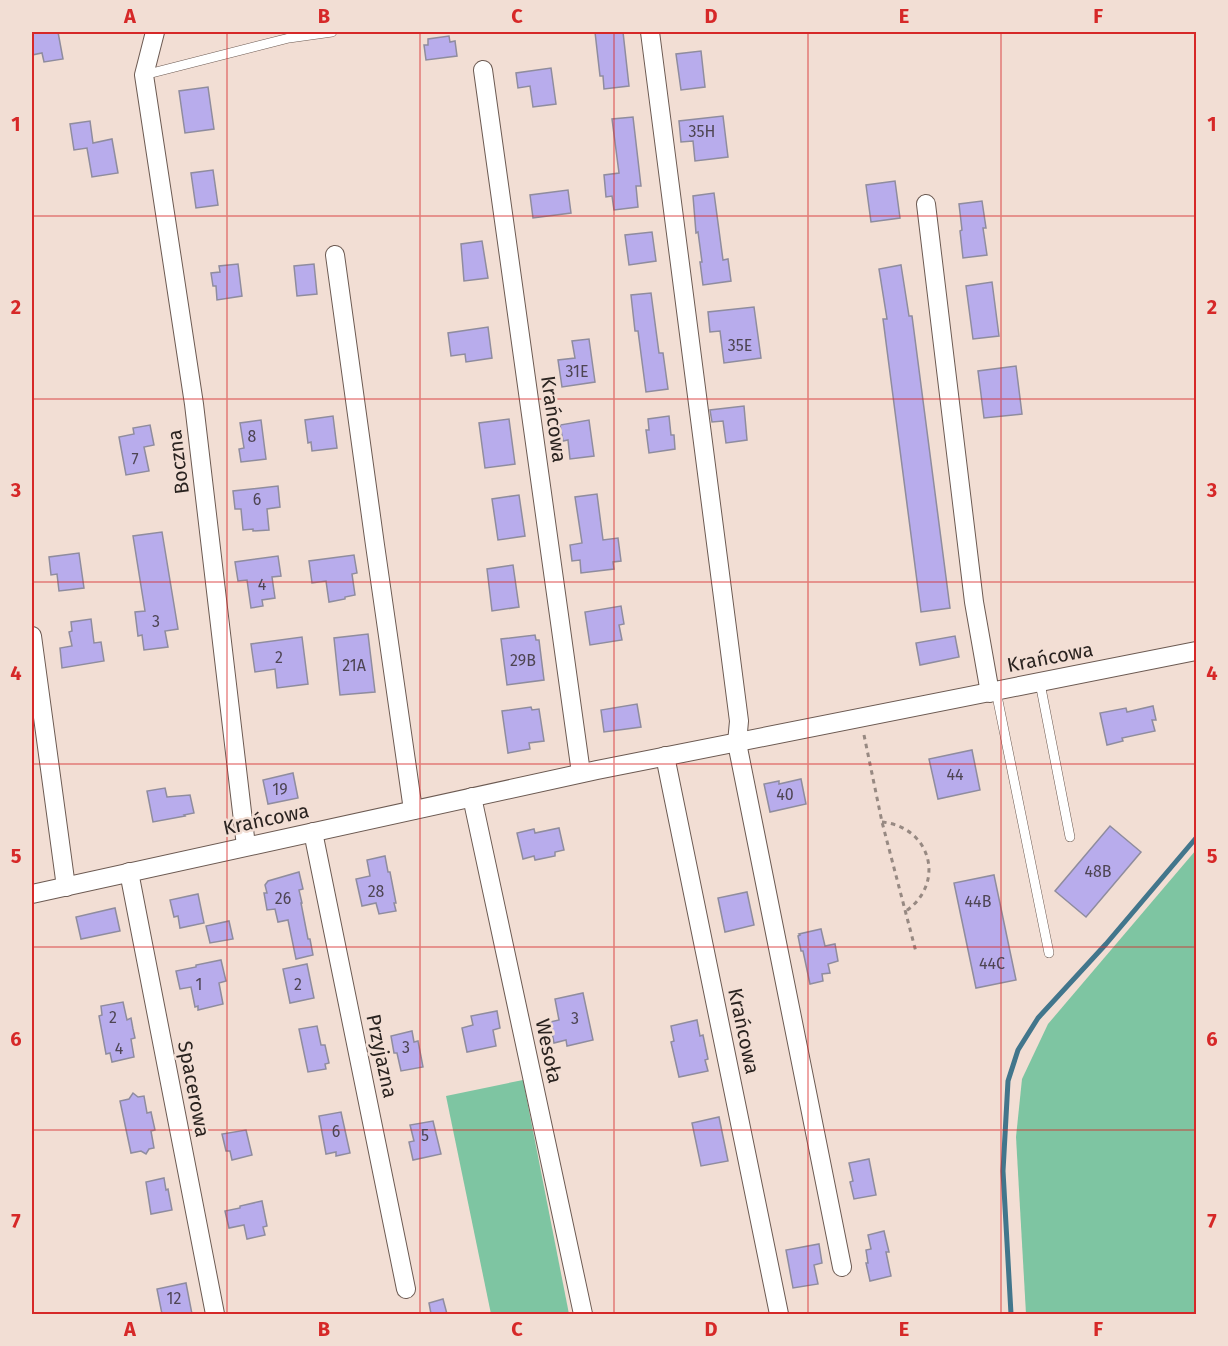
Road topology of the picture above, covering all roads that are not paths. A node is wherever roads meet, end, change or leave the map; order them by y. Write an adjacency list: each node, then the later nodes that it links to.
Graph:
1 (155, 32): 5 (street)
2 (332, 32): 5 (lane)
3 (650, 32): 12 (street)
4 (483, 70): 14 (street, Krańcowa)
5 (144, 75): 19 (street, Boczna)
6 (926, 204): 11 (street)
7 (335, 255): 16 (street)
8 (32, 636): 21 (street)
9 (1197, 651): 10 (street, Krańcowa)
10 (1040, 683): 11 (street, Krańcowa); 18 (lane)
11 (993, 692): 12 (street, Krańcowa); 23 (lane)
12 (736, 743): 13 (street, Krańcowa); 24 (street)
13 (665, 756): 14 (street, Krańcowa); 28 (street, Krańcowa)
14 (581, 773): 15 (street, Krańcowa)
15 (472, 797): 16 (street, Krańcowa); 27 (street, Wesoła)
16 (413, 810): 17 (street, Krańcowa)
17 (313, 832): 19 (street, Krańcowa); 25 (street, Przyjazna)
18 (1070, 837)
19 (246, 846): 20 (street, Krańcowa)
20 (129, 872): 21 (street, Krańcowa); 26 (street, Spacerowa)
21 (66, 887): 22 (street, Krańcowa)
22 (32, 894)
23 (1048, 953)
24 (842, 1267)
25 (406, 1289)
26 (215, 1314)
27 (583, 1314)
28 (779, 1314)

